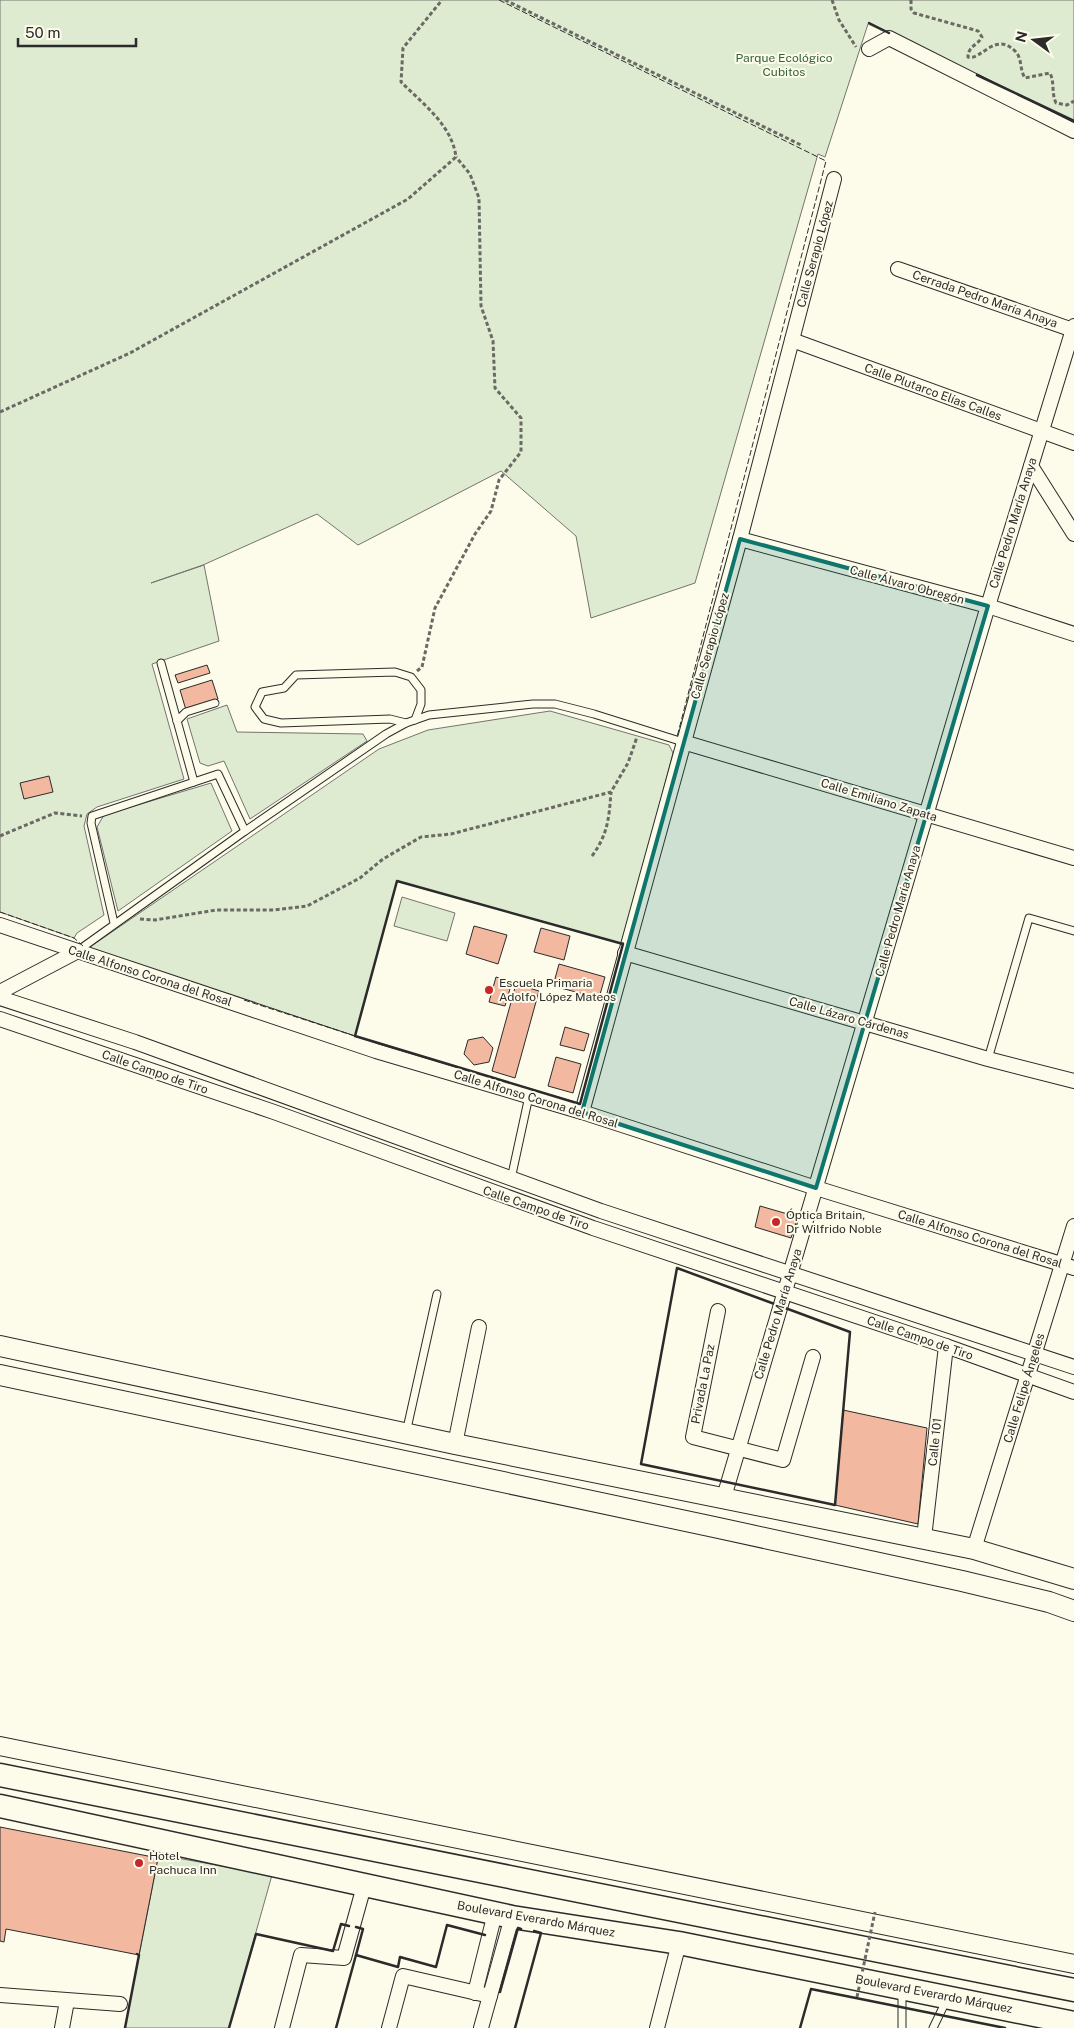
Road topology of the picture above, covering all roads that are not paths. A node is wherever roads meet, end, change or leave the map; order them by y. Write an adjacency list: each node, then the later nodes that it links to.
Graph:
1 (869, 49): 2 (street)
2 (1074, 131)
3 (834, 179): 6 (street, Calle Serapio López)
4 (898, 269): 5 (street, Cerrada Pedro María Anaya)
5 (1074, 328): 7 (street, Calle Pedro María Anaya)
6 (792, 340): 7 (street, Calle Plutarco Elías Calles); 11 (street, Calle Serapio López)
7 (1041, 433): 8 (street, Calle Plutarco Elías Calles); 9 (street, Calle Pedro María Anaya)
8 (1074, 443)
9 (1031, 466): 10 (street); 12 (street, Calle Pedro María Anaya)
10 (1074, 534)
11 (740, 540): 12 (street, Calle Álvaro Obregón); 19 (street, Calle Serapio López)
12 (988, 606): 13 (street, Calle Álvaro Obregón); 21 (street, Calle Pedro María Anaya)
13 (1074, 634)
14 (161, 663): 17 (lane)
15 (215, 703): 17 (lane)
16 (415, 720): 18 (lane); 18 (lane); 19 (lane)
17 (177, 721): 20 (lane)
18 (406, 723): 22 (lane)
19 (683, 742): 21 (street, Calle Emiliano Zapata); 28 (street, Calle Serapio López)
20 (194, 782): 22 (lane); 24 (lane)
21 (926, 814): 23 (street, Calle Emiliano Zapata); 32 (street, Calle Pedro María Anaya)
22 (245, 832): 24 (lane)
23 (1074, 858)
24 (114, 923): 27 (lane)
25 (0, 925): 27 (street, Calle Alfonso Corona del Rosal)
26 (1074, 931): 34 (lane)
27 (76, 952): 29 (street); 38 (street, Calle Alfonso Corona del Rosal)
28 (625, 953): 32 (street, Calle Lázaro Cárdenas); 40 (street, Calle Serapio López)
29 (0, 992)
30 (0, 998): 33 (street, Calle Campo de Tiro)
31 (0, 1020): 35 (street, Calle Campo de Tiro)
32 (866, 1022): 34 (street, Calle Lázaro Cárdenas); 44 (street, Calle Pedro María Anaya)
33 (135, 1042): 35 (street); 37 (street, Calle Campo de Tiro)
34 (988, 1059): 36 (street, Calle Lázaro Cárdenas)
35 (127, 1062): 39 (street, Calle Campo de Tiro)
36 (1074, 1081)
37 (281, 1094): 39 (street); 41 (street, Calle Campo de Tiro)
38 (529, 1096): 40 (street, Calle Alfonso Corona del Rosal); 43 (lane)
39 (274, 1112): 42 (street, Calle Campo de Tiro)
40 (582, 1112): 44 (street, Calle Alfonso Corona del Rosal)
41 (453, 1158): 42 (street); 43 (street, Calle Campo de Tiro)
42 (447, 1177): 48 (street, Calle Campo de Tiro)
43 (511, 1179): 47 (street, Calle Campo de Tiro)
44 (816, 1188): 46 (street, Calle Alfonso Corona del Rosal); 47 (street, Calle Pedro María Anaya)
45 (1074, 1226): 46 (street, Calle Felipe Ángeles)
46 (1068, 1266): 54 (street, Calle Felipe Ángeles)
47 (790, 1272): 48 (street, Calle Pedro María Anaya); 54 (street, Calle Campo de Tiro)
48 (784, 1292): 53 (street, Calle Campo de Tiro); 63 (street, Calle Pedro María Anaya)
49 (437, 1294): 60 (lane)
50 (718, 1311): 63 (street, Privada La Paz)
51 (479, 1327): 62 (street)
52 (0, 1346): 60 (main road)
53 (946, 1346): 58 (street, Calle Campo de Tiro); 66 (street, Calle 101)
54 (1036, 1353): 56 (street, Calle Campo de Tiro); 58 (street, Calle Felipe Ángeles)
55 (812, 1357): 63 (street, Privada La Paz)
56 (1074, 1367)
57 (0, 1375): 64 (main road)
58 (1028, 1375): 59 (street, Calle Campo de Tiro); 67 (street, Calle Felipe Ángeles)
59 (1074, 1392)
60 (406, 1433): 61 (main road)
61 (430, 1438): 62 (main road); 64 (main road)
62 (455, 1444): 65 (main road)
63 (738, 1448): 65 (street, Calle Pedro María Anaya)
64 (423, 1465): 69 (main road)
65 (724, 1497): 66 (main road)
66 (924, 1538): 67 (main road)
67 (974, 1549): 68 (main road)
68 (1074, 1579)
69 (1074, 1611)
70 (0, 1746): 76 (street)
71 (0, 1775): 78 (main road)
72 (0, 1806): 73 (main road, Boulevard Everardo Márquez)
73 (364, 1886): 74 (main road, Boulevard Everardo Márquez); 87 (street)
74 (503, 1915): 75 (main road, Boulevard Everardo Márquez); 79 (street); 81 (street)
75 (679, 1943): 77 (main road, Boulevard Everardo Márquez); 90 (street)
76 (1074, 1964)
77 (902, 1988): 82 (main road, Boulevard Everardo Márquez); 91 (lane)
78 (1074, 1990)
79 (475, 1993): 81 (street); 88 (street)
80 (0, 1995): 83 (street)
81 (490, 1996): 89 (street)
82 (948, 1997): 85 (main road, Boulevard Everardo Márquez); 92 (lane)
83 (67, 2001): 84 (street); 86 (street)
84 (120, 2004)
85 (1074, 2023)
86 (62, 2028)
87 (282, 2028)
88 (389, 2028)
89 (481, 2028)
90 (657, 2028)
91 (902, 2028)
92 (933, 2028)

